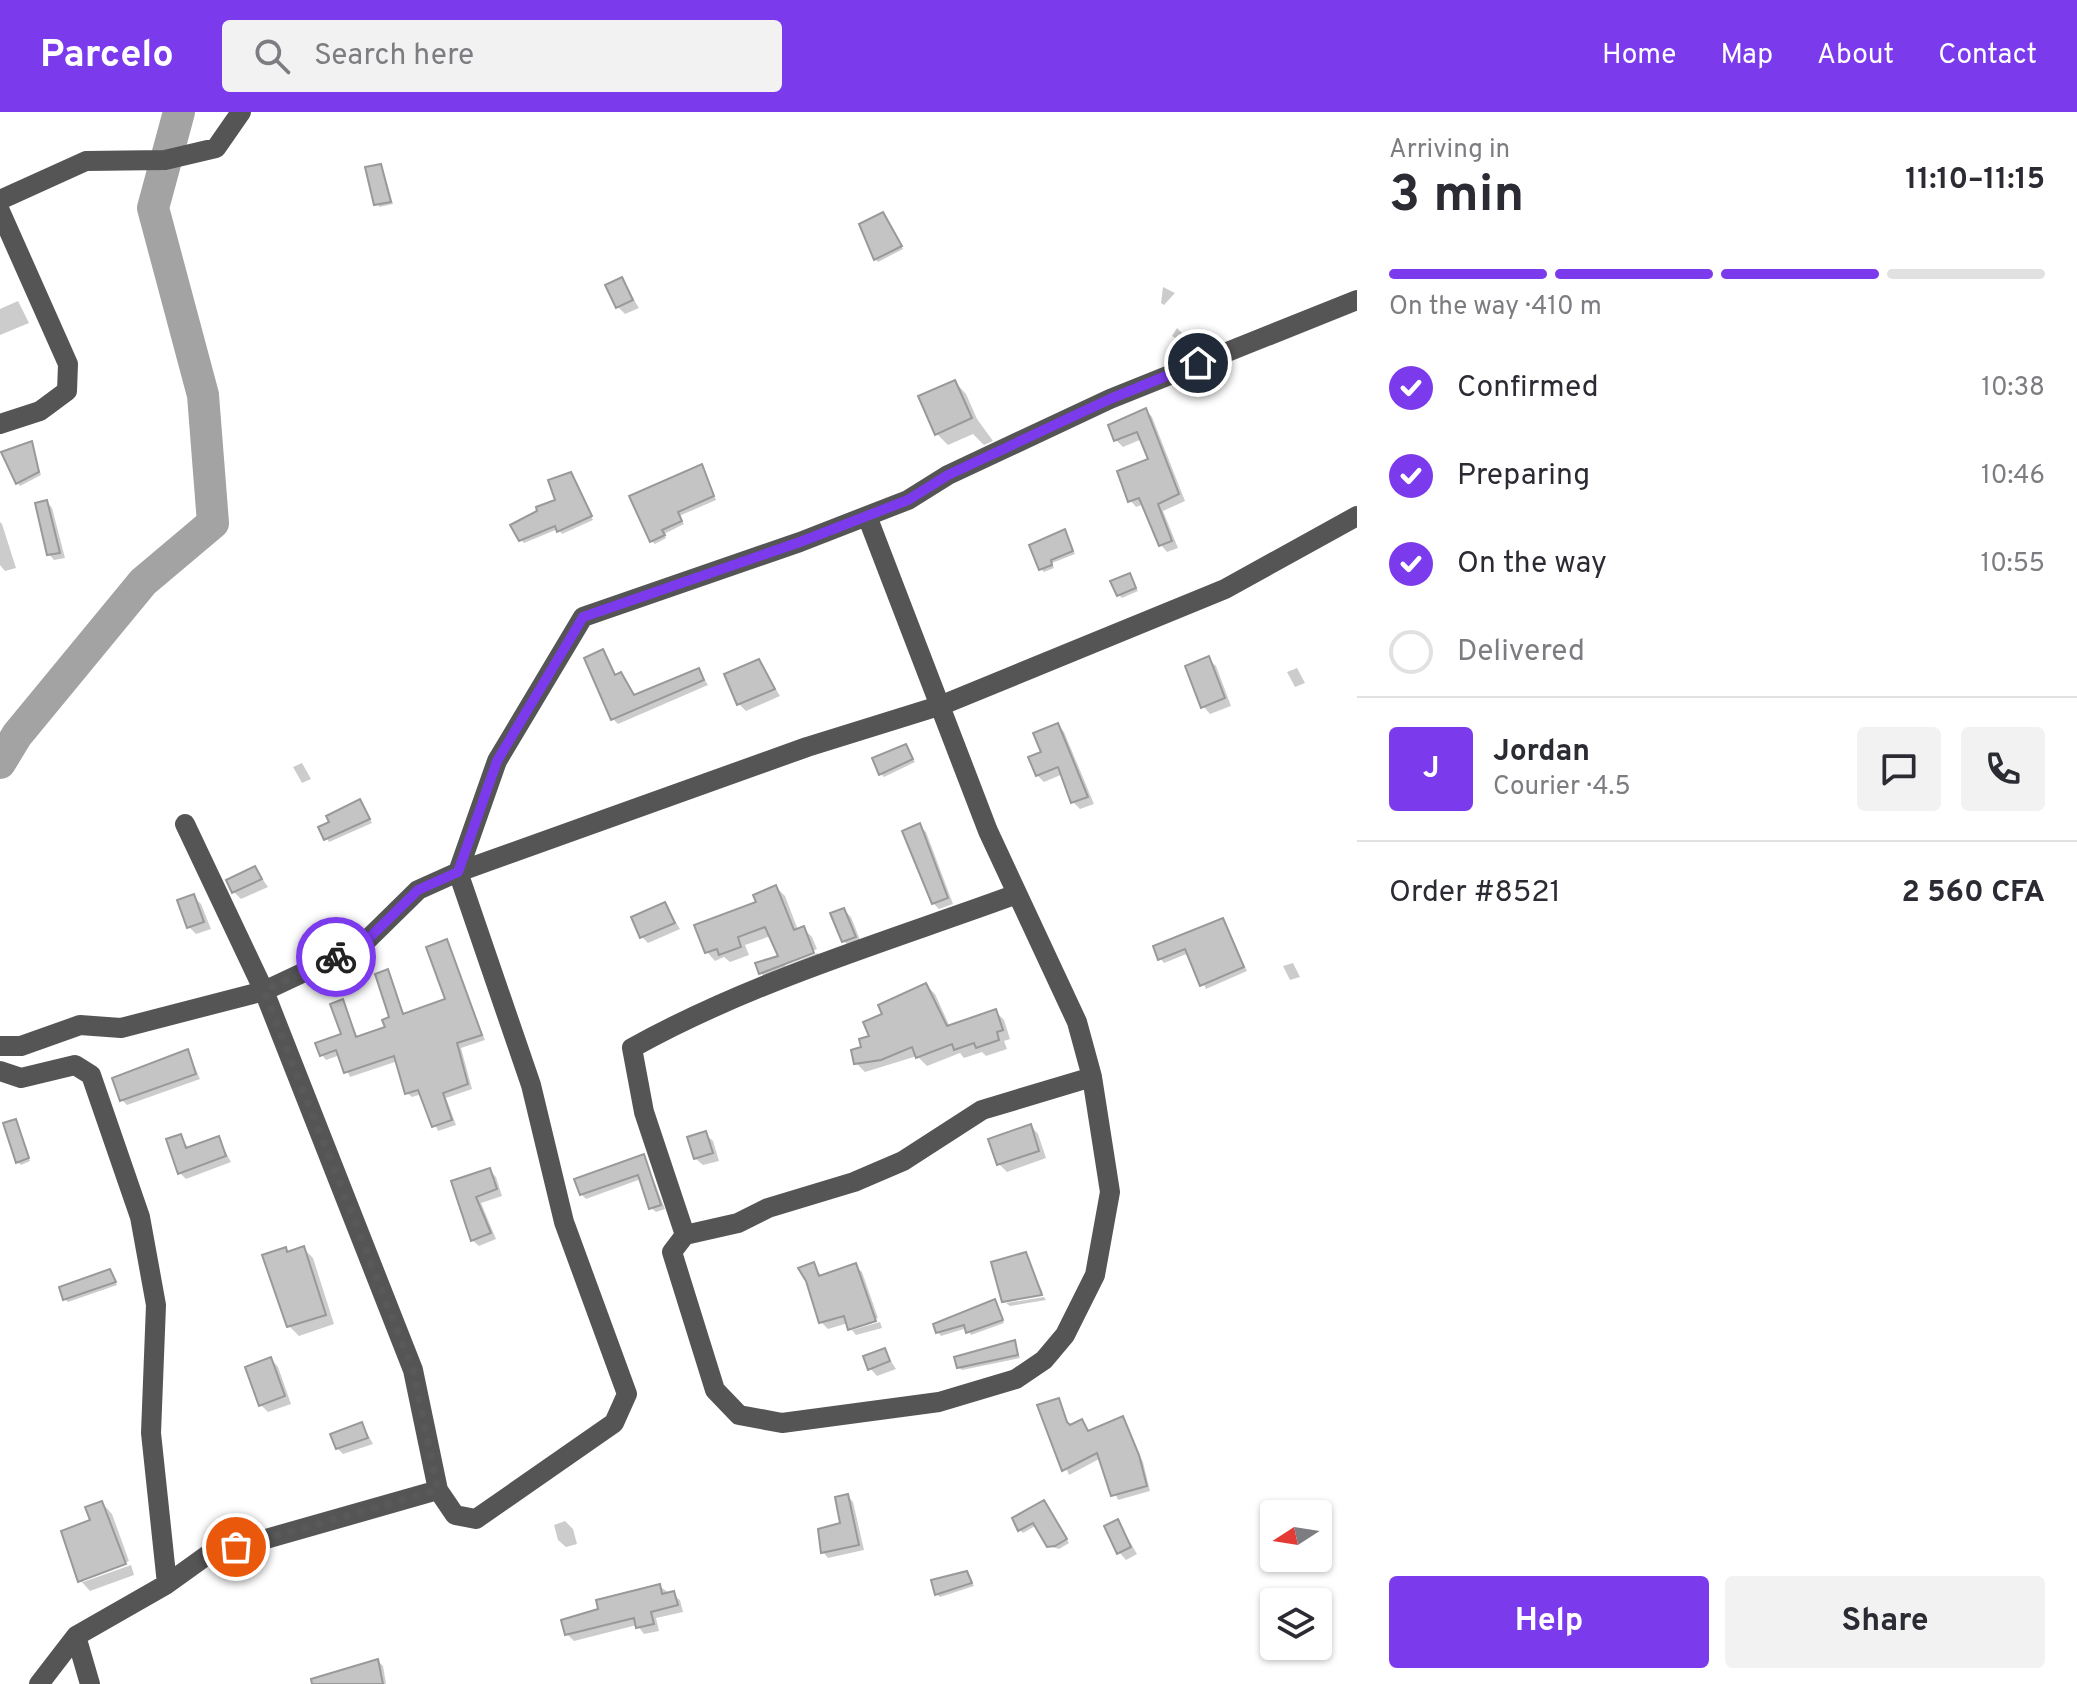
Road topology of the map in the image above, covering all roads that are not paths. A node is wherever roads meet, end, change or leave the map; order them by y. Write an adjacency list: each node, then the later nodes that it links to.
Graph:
1 (241, 112): 2 (street)
2 (0, 200)
3 (0, 211): 5 (street)
4 (1357, 300): 6 (street)
5 (0, 424)
6 (867, 516): 8 (street); 10 (street)
7 (1357, 516): 8 (street)
8 (942, 705): 10 (street); 11 (street)
9 (185, 824): 12 (street)
10 (458, 872): 12 (street); 17 (street)
11 (1017, 894): 15 (street); 16 (street)
12 (264, 991): 13 (street); 17 (street)
13 (0, 1046)
14 (0, 1071): 18 (street)
15 (1092, 1077): 16 (street); 16 (street)
16 (685, 1235)
17 (438, 1490): 18 (street)
18 (167, 1584): 19 (street)
19 (76, 1636): 20 (street); 21 (street)
20 (39, 1684)
21 (90, 1684)

